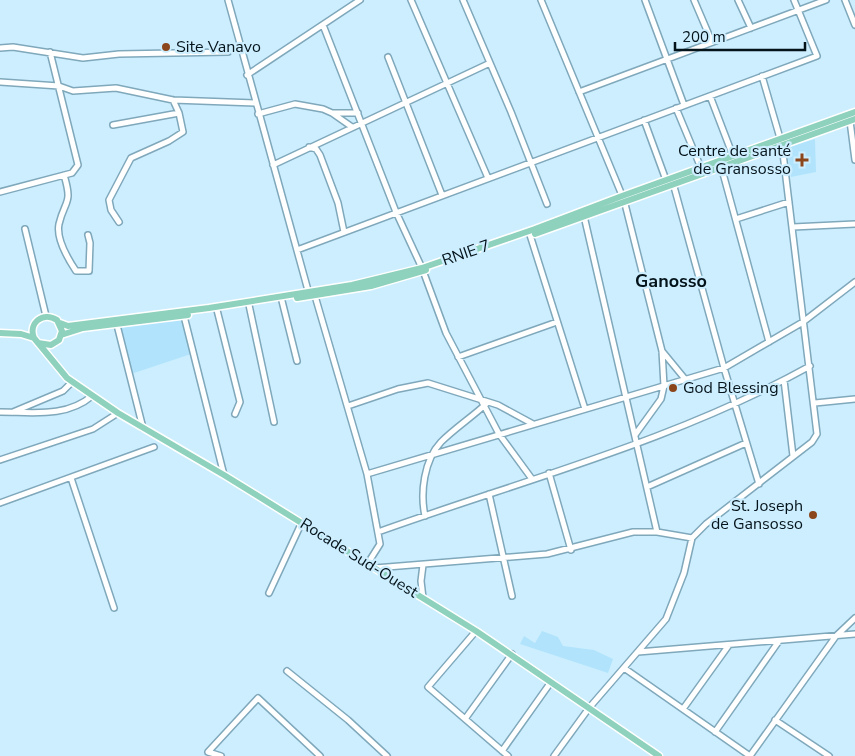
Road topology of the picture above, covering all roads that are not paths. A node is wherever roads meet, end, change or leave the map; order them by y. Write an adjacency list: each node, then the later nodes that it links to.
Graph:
1 (228, 0): 23 (street)
2 (360, 0): 13 (street)
3 (412, 0): 26 (street)
4 (463, 0): 22 (street)
5 (542, 0): 28 (street)
6 (645, 0): 21 (street)
7 (694, 0): 16 (street)
8 (738, 0): 15 (street)
9 (794, 0): 12 (street)
10 (826, 0): 12 (street)
11 (845, 0): 14 (street)
12 (798, 10): 15 (street); 24 (street)
13 (323, 25): 23 (street); 38 (street)
14 (855, 25)
15 (751, 28): 16 (street)
16 (712, 42): 21 (street)
17 (0, 48): 18 (street)
18 (50, 52): 19 (street); 27 (street)
19 (228, 52)
20 (388, 57): 32 (street)
21 (667, 59): 28 (street); 33 (street)
22 (490, 64): 26 (street); 50 (street)
23 (247, 76): 31 (street)
24 (762, 76): 29 (street); 46 (street)
25 (0, 82): 27 (street)
26 (449, 84): 32 (street); 55 (street)
27 (59, 86): 30 (street); 54 (street)
28 (579, 92): 45 (street)
29 (710, 96): 33 (street); 48 (street)
30 (172, 100): 31 (street); 36 (street)
31 (255, 103): 39 (street)
32 (406, 104): 43 (street); 59 (street)
33 (684, 105): 34 (street)
34 (676, 108): 40 (street); 53 (street)
35 (855, 112): 46 (main road, RNIE 7 / RNIE 7)
36 (179, 113): 42 (street); 66 (street)
37 (332, 113): 38 (street); 39 (street); 44 (street)
38 (358, 113): 43 (street)
39 (258, 114): 51 (street)
40 (644, 120): 45 (street); 56 (street)
41 (852, 120): 46 (main road, RNIE 7 / RNIE 7); 49 (street)
42 (113, 125)
43 (362, 125): 44 (street); 63 (street)
44 (352, 127): 47 (street)
45 (598, 137): 50 (street); 60 (street)
46 (781, 142): 48 (main road, RNIE 7 / RNIE 7); 52 (main road, RNIE 7 / RNIE 7); 61 (street)
47 (309, 147): 51 (street); 70 (street)
48 (733, 156): 53 (main road, RNIE 7 / RNIE 7)
49 (855, 160)
50 (531, 162): 55 (street); 62 (street)
51 (273, 165): 73 (street)
52 (722, 166): 57 (main road, RNIE 7 / RNIE 7); 65 (street)
53 (701, 168): 56 (main road, RNIE 7 / RNIE 7)
54 (64, 175): 58 (street); 71 (street)
55 (488, 178): 59 (street)
56 (666, 180): 60 (main road, RNIE 7 / RNIE 7)
57 (672, 183): 60 (main road, RNIE 7 / RNIE 7); 97 (street)
58 (0, 192)
59 (442, 195): 63 (street)
60 (623, 198): 64 (main road, RNIE 7 / RNIE 7); 74 (main road, RNIE 7 / RNIE 7); 92 (street)
61 (789, 202): 65 (street); 68 (street)
62 (547, 204)
63 (396, 212): 70 (street); 74 (street)
64 (584, 216): 72 (main road, RNIE 7 / RNIE 7); 103 (street)
65 (736, 219): 90 (street)
66 (119, 222)
67 (855, 224): 68 (street)
68 (793, 227): 83 (street)
69 (25, 229): 80 (street)
70 (344, 232): 73 (street)
71 (88, 235)
72 (530, 235): 74 (main road, RNIE 7 / RNIE 7); 82 (street)
73 (296, 250): 76 (street)
74 (423, 270): 76 (main road, RNIE 7 / RNIE 7); 93 (street)
75 (855, 282): 83 (street)
76 (311, 295): 77 (main road, RNIE 7 / RNIE 7); 84 (main road, RNIE 7 / RNIE 7); 109 (street)
77 (282, 301): 78 (main road, RNIE 7 / RNIE 7); 94 (street)
78 (249, 305): 79 (main road, RNIE 7 / RNIE 7); 115 (street)
79 (217, 310): 81 (main road, RNIE 7 / RNIE 7); 114 (street)
80 (46, 316): 84 (main road, RNIE 7); 86 (main road)
81 (184, 316): 85 (main road, RNIE 7 / RNIE 7); 128 (street)
82 (557, 322): 93 (street); 110 (street)
83 (803, 322): 90 (street); 96 (street)
84 (60, 323): 88 (main road)
85 (117, 325): 88 (main road, RNIE 7 / RNIE 7); 117 (street)
86 (33, 326): 87 (main road); 89 (main road)
87 (4, 333): 89 (main road)
88 (61, 335): 91 (main road)
89 (36, 341): 91 (main road); 95 (main road, Rocade Sud-Ouest)
90 (769, 342): 97 (street)
91 (55, 343): 95 (main road)
92 (662, 351): 98 (street); 101 (street)
93 (458, 357): 104 (street)
94 (297, 362)
95 (56, 365): 100 (main road, Rocade Sud-Ouest)
96 (810, 366): 99 (street); 107 (street)
97 (724, 368): 98 (street); 108 (street)
98 (685, 379): 101 (street)
99 (784, 380): 108 (street); 124 (street)
100 (72, 382): 102 (main road, Rocade Sud-Ouest); 112 (street)
101 (664, 386): 103 (street); 119 (street)
102 (92, 396): 112 (street); 113 (main road, Rocade Sud-Ouest)
103 (626, 396): 110 (street); 119 (street)
104 (482, 399): 106 (street); 109 (street)
105 (855, 399): 107 (street)
106 (487, 403): 116 (street); 118 (street); 123 (street)
107 (815, 403): 124 (street)
108 (735, 405): 120 (street); 121 (street)
109 (348, 406): 127 (street)
110 (585, 409): 116 (street)
111 (0, 412): 112 (street)
112 (12, 412)
113 (118, 413): 117 (main road, Rocade Sud-Ouest); 125 (street)
114 (235, 414)
115 (274, 422)
116 (533, 424): 118 (street)
117 (143, 428): 128 (main road, Rocade Sud-Ouest)
118 (499, 434): 123 (street); 130 (street)
119 (635, 435): 120 (street)
120 (636, 442): 126 (street); 132 (street)
121 (746, 443): 131 (street); 132 (street)
122 (154, 448): 129 (street)
123 (432, 456): 127 (street); 135 (street)
124 (793, 456): 131 (street)
125 (0, 460)
126 (549, 473): 130 (street); 140 (street)
127 (367, 474): 137 (street)
128 (224, 475): 136 (main road, Rocade Sud-Ouest)
129 (71, 478): 134 (street); 148 (street)
130 (532, 479): 133 (street)
131 (759, 484): 139 (street)
132 (647, 487): 138 (street)
133 (489, 494): 135 (street); 141 (street)
134 (0, 503)
135 (425, 516): 137 (street)
136 (302, 522): 142 (main road, Rocade Sud-Ouest); 145 (street)
137 (378, 532): 142 (street)
138 (657, 532): 139 (street); 140 (street)
139 (692, 538): 155 (street)
140 (571, 550): 141 (street)
141 (505, 558): 143 (street); 146 (street)
142 (368, 564): 144 (main road, Rocade Sud-Ouest)
143 (423, 565): 144 (street); 147 (street)
144 (375, 568): 147 (main road, Rocade Sud-Ouest)
145 (269, 593)
146 (512, 596)
147 (423, 598): 150 (main road, Rocade Sud-Ouest)
148 (114, 608)
149 (855, 618): 152 (street)
150 (476, 631): 156 (main road, Rocade Sud-Ouest); 162 (street)
151 (855, 634): 152 (street)
152 (836, 636): 153 (street); 163 (street)
153 (779, 641): 154 (street); 164 (street)
154 (729, 645): 155 (street); 161 (street)
155 (638, 652): 157 (street)
156 (512, 654): 159 (main road, Rocade Sud-Ouest); 162 (street)
157 (624, 668): 160 (street); 161 (street)
158 (286, 671): 168 (street)
159 (551, 682): 160 (main road, Rocade Sud-Ouest); 165 (street)
160 (590, 708): 170 (street); 171 (main road, Rocade Sud-Ouest)
161 (683, 709): 164 (street)
162 (465, 719): 165 (street)
163 (775, 720): 172 (street); 173 (street)
164 (715, 732): 172 (street)
165 (502, 751): 169 (street)
166 (221, 756): 167 (street)
167 (320, 756)
168 (387, 756)
169 (508, 756)
170 (554, 756)
171 (659, 756)
172 (750, 756)
173 (829, 756)

